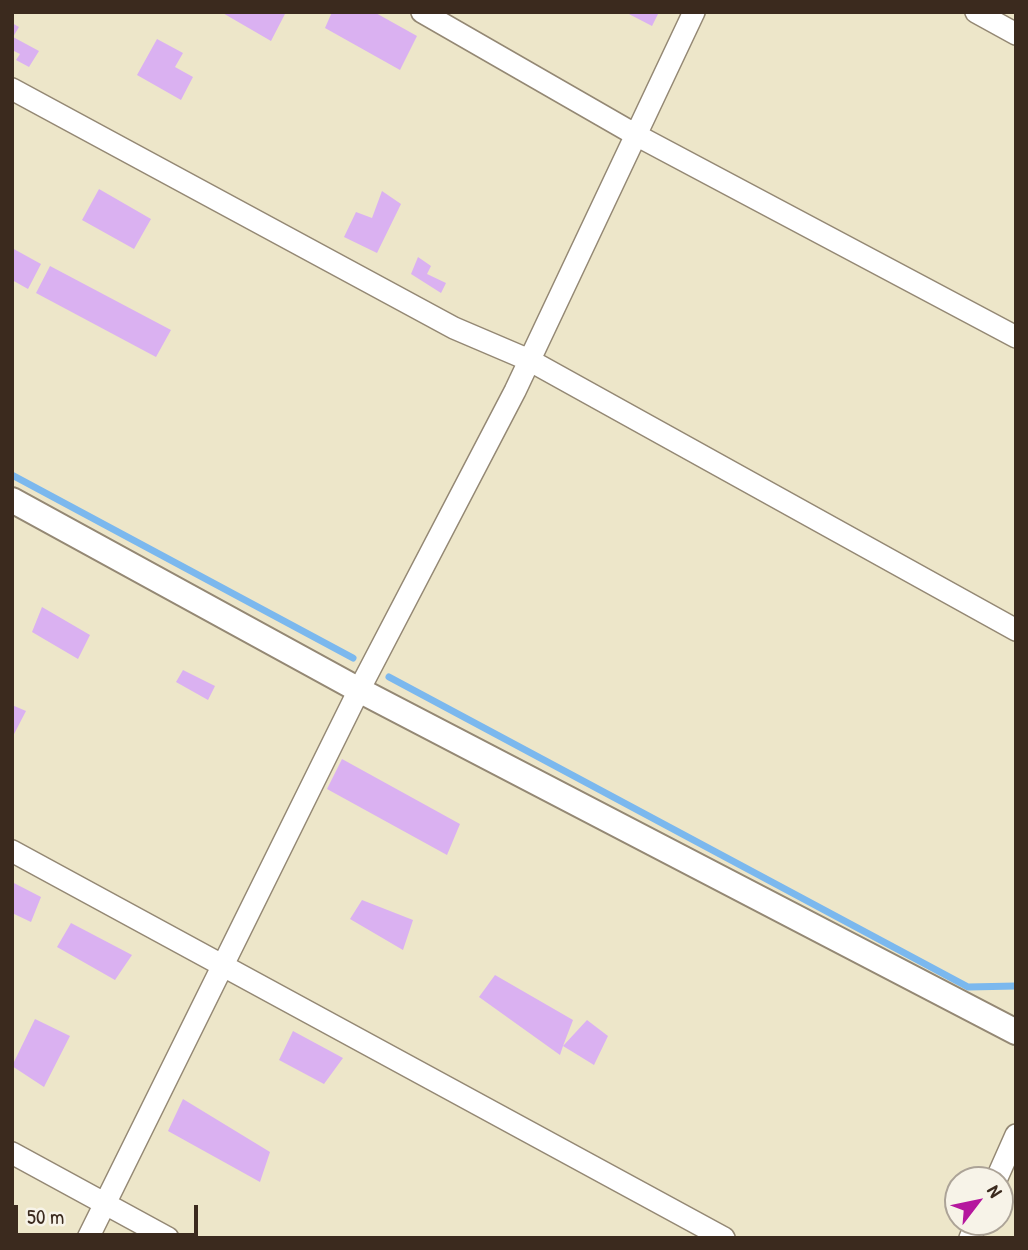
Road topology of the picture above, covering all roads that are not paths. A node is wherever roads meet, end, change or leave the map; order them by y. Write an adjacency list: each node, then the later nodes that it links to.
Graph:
1 (422, 12): 6 (street)
2 (694, 12): 6 (street)
3 (976, 12): 4 (street)
4 (1016, 34)
5 (12, 89): 8 (street)
6 (636, 135): 7 (street); 8 (street)
7 (1016, 337)
8 (529, 360): 10 (street); 11 (street)
9 (12, 500): 11 (street)
10 (1016, 630)
11 (359, 690): 13 (street); 14 (street)
12 (12, 851): 13 (street)
13 (224, 966): 18 (street); 21 (street)
14 (1016, 1032)
15 (1016, 1135): 17 (street)
16 (12, 1153): 18 (street)
17 (1002, 1166)
18 (105, 1203): 19 (street); 20 (street)
19 (88, 1238)
20 (168, 1238)
21 (724, 1238)

